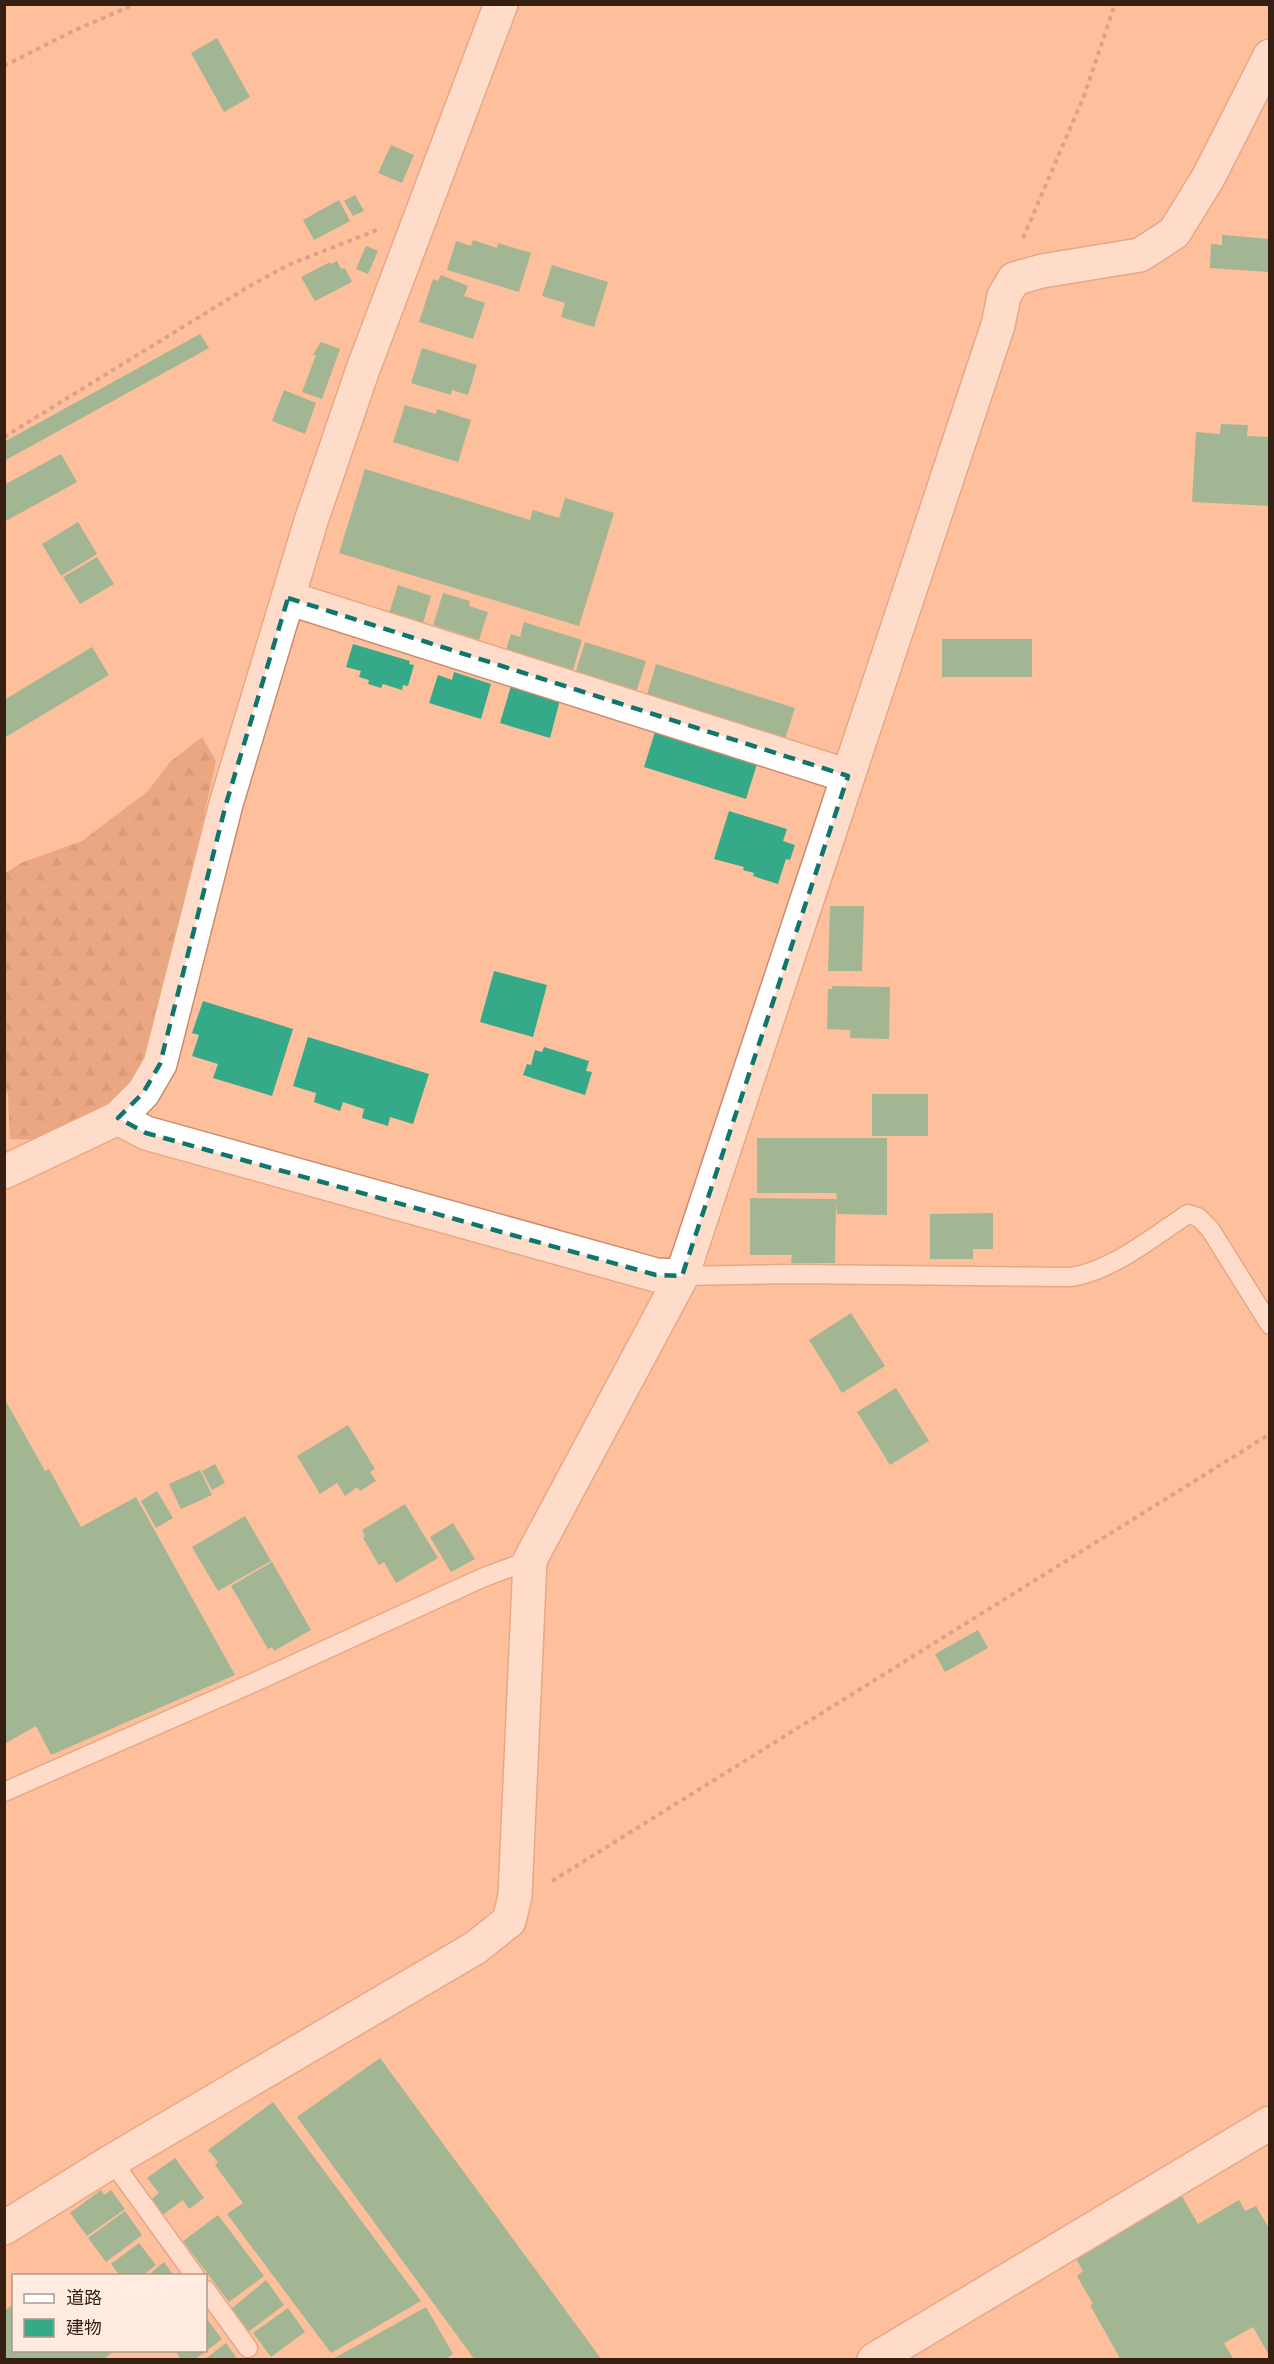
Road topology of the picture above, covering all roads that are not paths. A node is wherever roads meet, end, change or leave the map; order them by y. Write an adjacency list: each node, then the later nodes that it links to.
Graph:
1 (501, 4): 3 (street)
2 (1269, 56): 4 (street)
3 (288, 598): 4 (street); 5 (street)
4 (848, 776): 7 (street)
5 (118, 1118): 6 (street); 7 (street)
6 (4, 1172)
7 (682, 1276): 8 (lane); 9 (street)
8 (1269, 1325)
9 (530, 1560): 10 (lane); 12 (street)
10 (4, 1792)
11 (1269, 2123): 17 (street)
12 (112, 2162): 13 (street); 14 (lane)
13 (4, 2228)
14 (194, 2274)
15 (207, 2291): 16 (lane)
16 (248, 2348)
17 (893, 2355)

